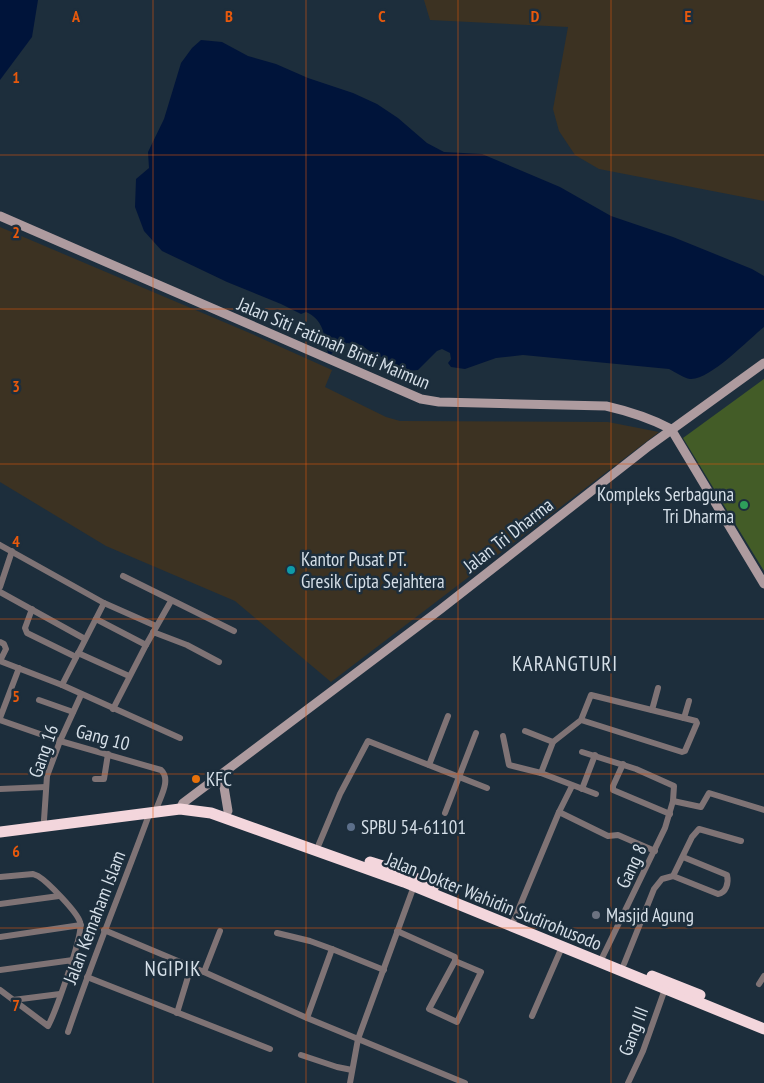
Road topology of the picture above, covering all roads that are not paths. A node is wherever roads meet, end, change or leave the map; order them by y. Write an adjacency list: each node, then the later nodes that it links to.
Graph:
1 (0, 216): 3 (street, Jalan Siti Fatimah Binti Maimun)
2 (764, 364): 3 (street, Jalan Tri Dharma)
3 (671, 429): 7 (street); 48 (street, Jalan Tri Dharma)
4 (0, 545): 5 (street)
5 (12, 551): 8 (street); 11 (street)
6 (123, 576): 10 (street)
7 (764, 584)
8 (0, 587)
9 (0, 592): 12 (street)
10 (171, 601): 14 (street); 15 (street)
11 (104, 603): 13 (street); 14 (street)
12 (32, 609): 16 (street); 19 (street)
13 (96, 619): 16 (street); 18 (street)
14 (155, 629): 18 (street); 21 (street)
15 (234, 631)
16 (85, 639): 19 (street)
17 (0, 642): 20 (street)
18 (146, 645): 23 (street)
19 (77, 655): 23 (street); 24 (street)
20 (0, 661): 22 (street)
21 (218, 662)
22 (19, 668): 24 (street); 34 (street)
23 (128, 676): 29 (street)
24 (62, 685): 26 (street)
25 (658, 688): 30 (street)
26 (81, 695): 29 (street); 31 (street, Gang 16)
27 (39, 700): 31 (street)
28 (689, 701): 33 (street)
29 (113, 709): 39 (street)
30 (652, 710): 33 (street); 35 (street)
31 (73, 712): 40 (street, Gang 16)
32 (448, 716): 46 (street)
33 (684, 718): 35 (street)
34 (0, 719): 40 (street, Gang 10)
35 (581, 720): 41 (street)
36 (525, 731): 41 (street)
37 (476, 733): 49 (street)
38 (503, 736): 47 (street)
39 (180, 738)
40 (60, 740): 43 (street, Gang 10); 52 (street, Gang 16)
41 (553, 742): 47 (street)
42 (582, 752): 44 (street)
43 (108, 754): 50 (street); 59 (street, Gang 10)
44 (594, 755): 45 (street); 54 (street)
45 (623, 764): 57 (street, Gang 8); 64 (street)
46 (429, 765): 49 (street); 69 (street)
47 (541, 773): 51 (street)
48 (222, 775): 58 (street, Jalan Tri Dharma); 63 (street)
49 (459, 777): 53 (street); 62 (street)
50 (95, 779)
51 (572, 786): 54 (street); 61 (street)
52 (46, 787): 55 (street); 65 (street, Gang 16)
53 (487, 788)
54 (582, 789): 56 (street)
55 (0, 790)
56 (596, 794)
57 (673, 801): 60 (street); 64 (street, Gang 8)
58 (182, 806): 59 (highway, Jalan Dokter Wahidin Sudirohusodo); 63 (highway, Jalan Dokter Wahidin Sudirohusodo)
59 (153, 809): 65 (highway, Jalan Dokter Wahidin Sudirohusodo); 67 (highway, Jalan Dokter Wahidin Sudirohusodo); 79 (street, Jalan Kemaham Islam)
60 (764, 810)
61 (559, 812): 70 (street); 77 (street)
62 (445, 813)
63 (228, 814): 69 (highway, Jalan Dokter Wahidin Sudirohusodo); 74 (highway, Jalan Dokter Wahidin Sudirohusodo)
64 (670, 814): 70 (street, Gang 8)
65 (44, 820): 66 (highway, Jalan Dokter Wahidin Sudirohusodo)
66 (0, 825)
67 (0, 832)
68 (741, 841): 71 (street)
69 (319, 844): 77 (highway, Jalan Dokter Wahidin Sudirohusodo)
70 (655, 851): 86 (street, Gang 8)
71 (683, 857): 72 (street); 72 (street)
72 (673, 876): 90 (street)
73 (0, 877): 75 (street)
74 (414, 886): 81 (street); 84 (highway, Jalan Dokter Wahidin Sudirohusodo)
75 (59, 896): 76 (street); 78 (street)
76 (0, 904)
77 (514, 920): 86 (highway, Jalan Dokter Wahidin Sudirohusodo)
78 (80, 926): 83 (street); 87 (street)
79 (104, 930): 89 (street); 95 (street, Jalan Kemaham Islam)
80 (220, 931): 93 (street)
81 (398, 931): 88 (street); 92 (street)
82 (277, 933): 85 (street)
83 (0, 937)
84 (562, 947): 90 (highway, Jalan Dokter Wahidin Sudirohusodo); 102 (street)
85 (332, 949): 92 (street); 103 (street)
86 (603, 956): 90 (highway, Jalan Dokter Wahidin Sudirohusodo)
87 (73, 960): 91 (street); 99 (street)
88 (455, 961): 88 (street)
89 (191, 967): 93 (street); 101 (street)
90 (622, 967): 97 (highway, Jalan Dokter Wahidin Sudirohusodo); 104 (highway, Jalan Dokter Wahidin Sudirohusodo)
91 (0, 970)
92 (384, 970): 107 (street)
93 (204, 972): 103 (street)
94 (764, 976): 96 (street)
95 (87, 977): 101 (street); 106 (street, Jalan Kemaham Islam)
96 (759, 984)
97 (665, 989): 105 (highway, Jalan Dokter Wahidin Sudirohusodo); 113 (street, Gang III)
98 (0, 990): 100 (street)
99 (60, 994): 100 (street); 100 (street)
100 (13, 1000)
101 (177, 1013): 108 (street)
102 (532, 1016)
103 (307, 1018): 107 (street)
104 (764, 1022)
105 (764, 1029)
106 (68, 1032)
107 (358, 1039): 110 (street); 112 (street)
108 (270, 1049)
109 (301, 1055): 110 (street)
110 (352, 1070): 111 (street)
111 (350, 1083)
112 (465, 1083)
113 (628, 1083)

